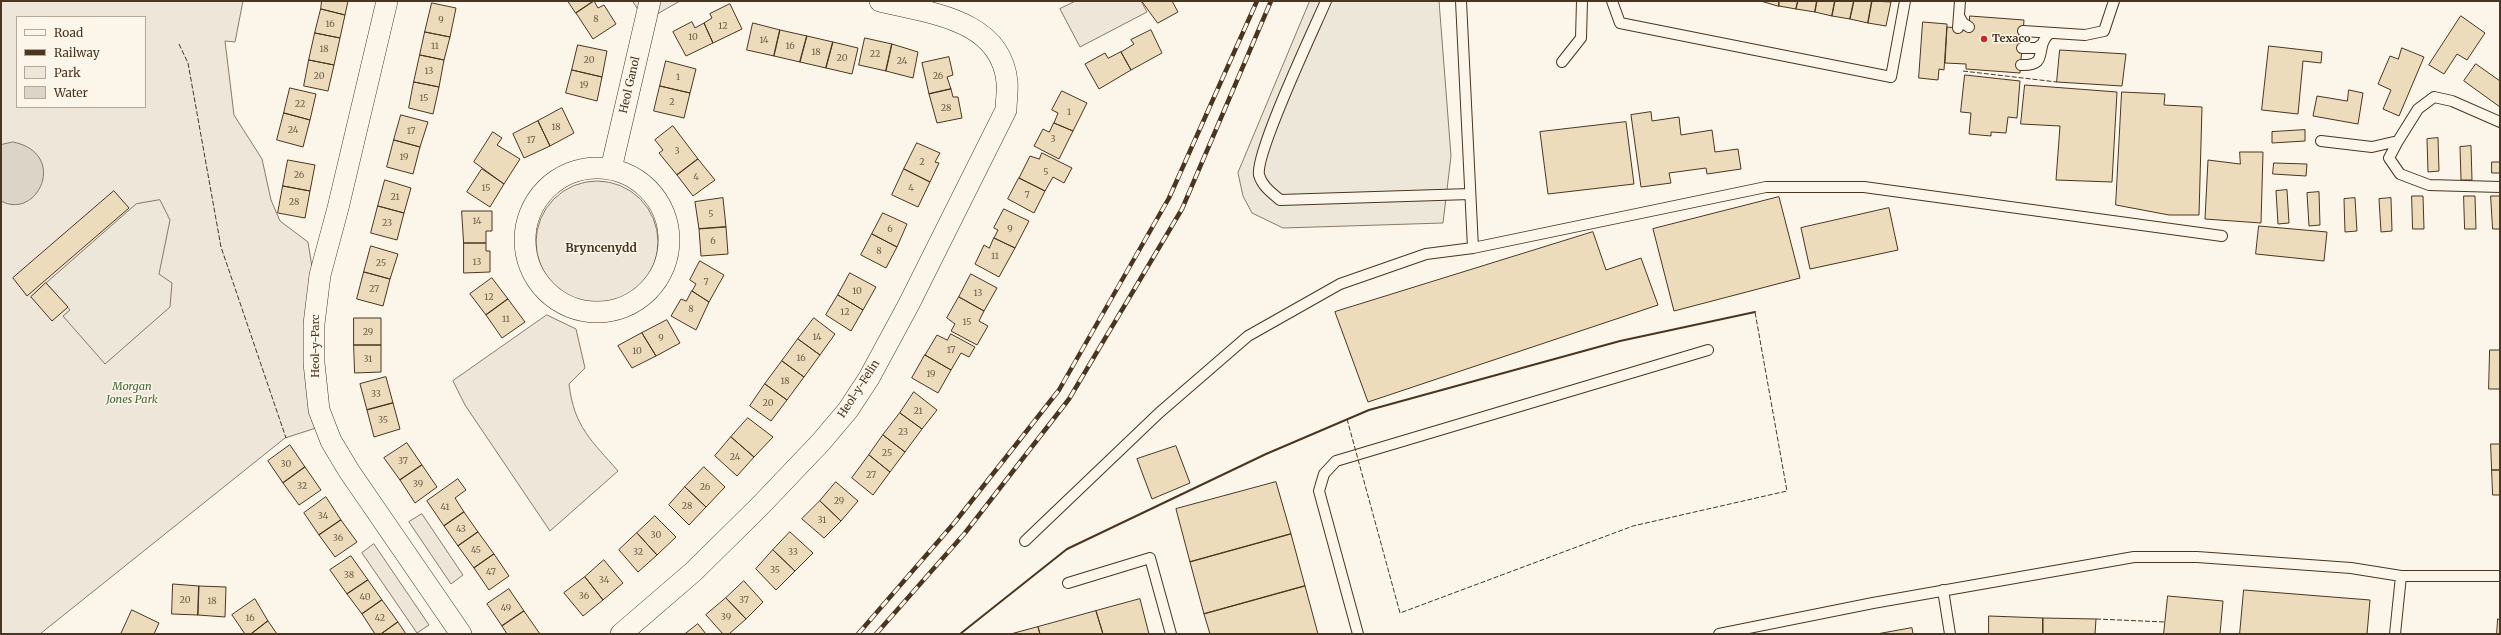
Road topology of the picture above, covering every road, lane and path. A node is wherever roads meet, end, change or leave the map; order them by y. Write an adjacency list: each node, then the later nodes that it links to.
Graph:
1 (386, 1): 34 (street, Heol-y-Parc)
2 (650, 1): 23 (street, Heol Ganol)
3 (880, 1): 35 (street, Heol-y-Felin)
4 (1326, 1): 25 (lane)
5 (1461, 1): 25 (lane)
6 (1582, 1): 18 (lane)
7 (1612, 1): 8 (lane)
8 (1904, 1)
9 (1960, 1): 11 (lane)
10 (2114, 1): 15 (lane)
11 (1959, 16): 12 (lane); 13 (lane)
12 (1969, 27)
13 (1958, 28)
14 (2023, 31): 15 (lane)
15 (2050, 33): 16 (lane)
16 (2042, 44): 17 (lane); 19 (lane)
17 (2022, 48)
18 (1562, 62)
19 (2021, 65)
20 (2500, 122): 22 (lane)
21 (2321, 140): 22 (lane)
22 (2398, 141): 24 (lane)
23 (611, 169): 23 (street)
24 (2500, 187)
25 (1470, 194): 27 (lane)
26 (2222, 236): 27 (lane)
27 (1473, 248): 29 (lane)
28 (1708, 350): 37 (lane)
29 (1025, 541)
30 (2401, 576): 31 (lane); 33 (lane); 40 (lane)
31 (2500, 576)
32 (1068, 583): 36 (lane)
33 (1944, 590): 38 (lane); 39 (lane)
34 (461, 634)
35 (621, 634)
36 (1171, 634)
37 (1358, 634)
38 (1719, 634)
39 (1950, 634)
40 (2395, 634)

